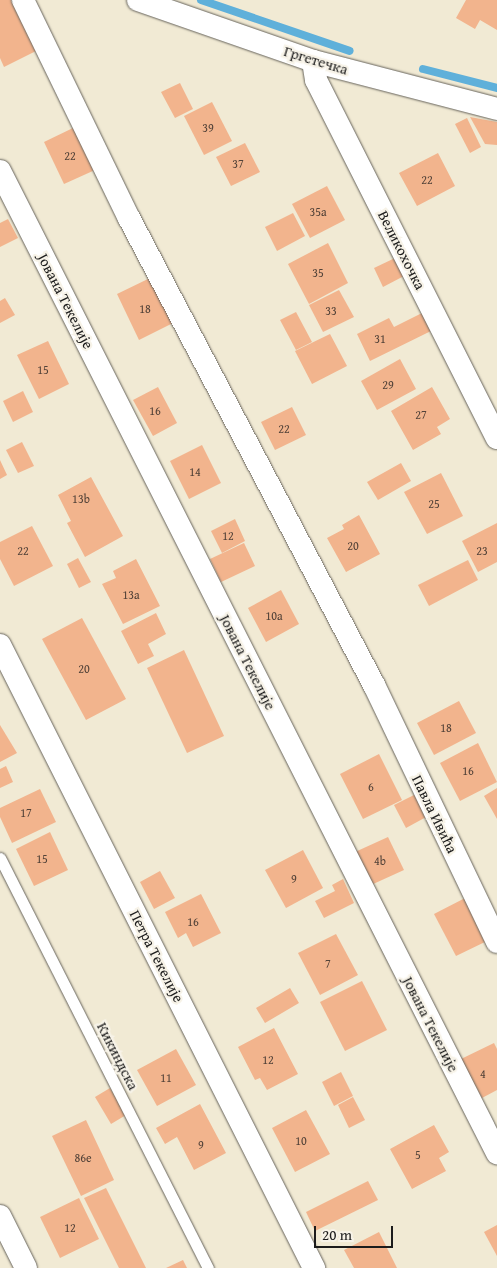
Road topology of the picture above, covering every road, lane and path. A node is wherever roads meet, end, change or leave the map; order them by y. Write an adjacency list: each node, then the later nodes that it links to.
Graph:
1 (23, 0): 9 (street, Павла Ивића)
2 (138, 0): 3 (street, Гргетечка)
3 (313, 61): 4 (street, Гргетечка); 6 (street, Великохочка)
4 (497, 109)
5 (0, 171): 10 (street, Јована Текелије)
6 (497, 438)
7 (0, 645): 14 (street, Петра Текелије)
8 (0, 858): 13 (lane, Кикиндска)
9 (497, 942)
10 (497, 1153)
11 (0, 1216): 12 (street)
12 (26, 1268)
13 (208, 1268)
14 (314, 1268)

